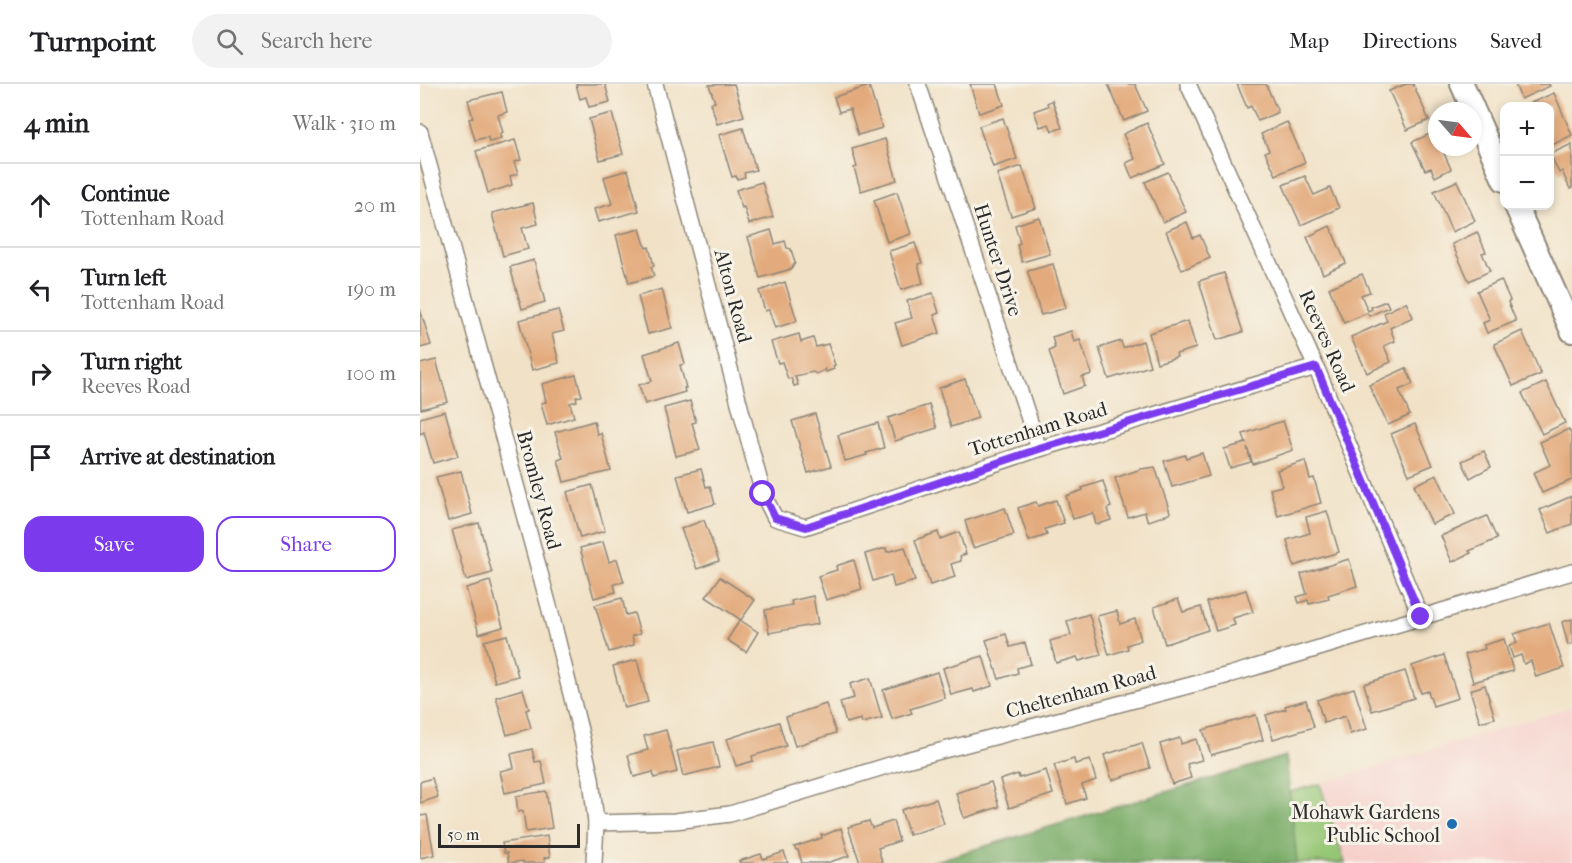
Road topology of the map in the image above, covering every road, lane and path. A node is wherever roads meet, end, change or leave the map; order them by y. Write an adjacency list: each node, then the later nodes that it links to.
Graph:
1 (655, 84): 11 (street, Alton Road)
2 (918, 84): 10 (street, Hunter Drive)
3 (1188, 84): 9 (street, Reeves Road)
4 (1462, 84): 6 (street)
5 (420, 132): 14 (street, Bromley Road)
6 (1500, 171)
7 (1518, 210): 8 (street)
8 (1572, 331)
9 (1316, 367): 10 (street, Tottenham Road); 13 (street, Reeves Road)
10 (1039, 449): 11 (street, Tottenham Road)
11 (775, 518)
12 (1572, 572): 13 (street, Cheltenham Road)
13 (1421, 617): 14 (street, Cheltenham Road)
14 (596, 823): 15 (street, Bromley Road)
15 (594, 863)

